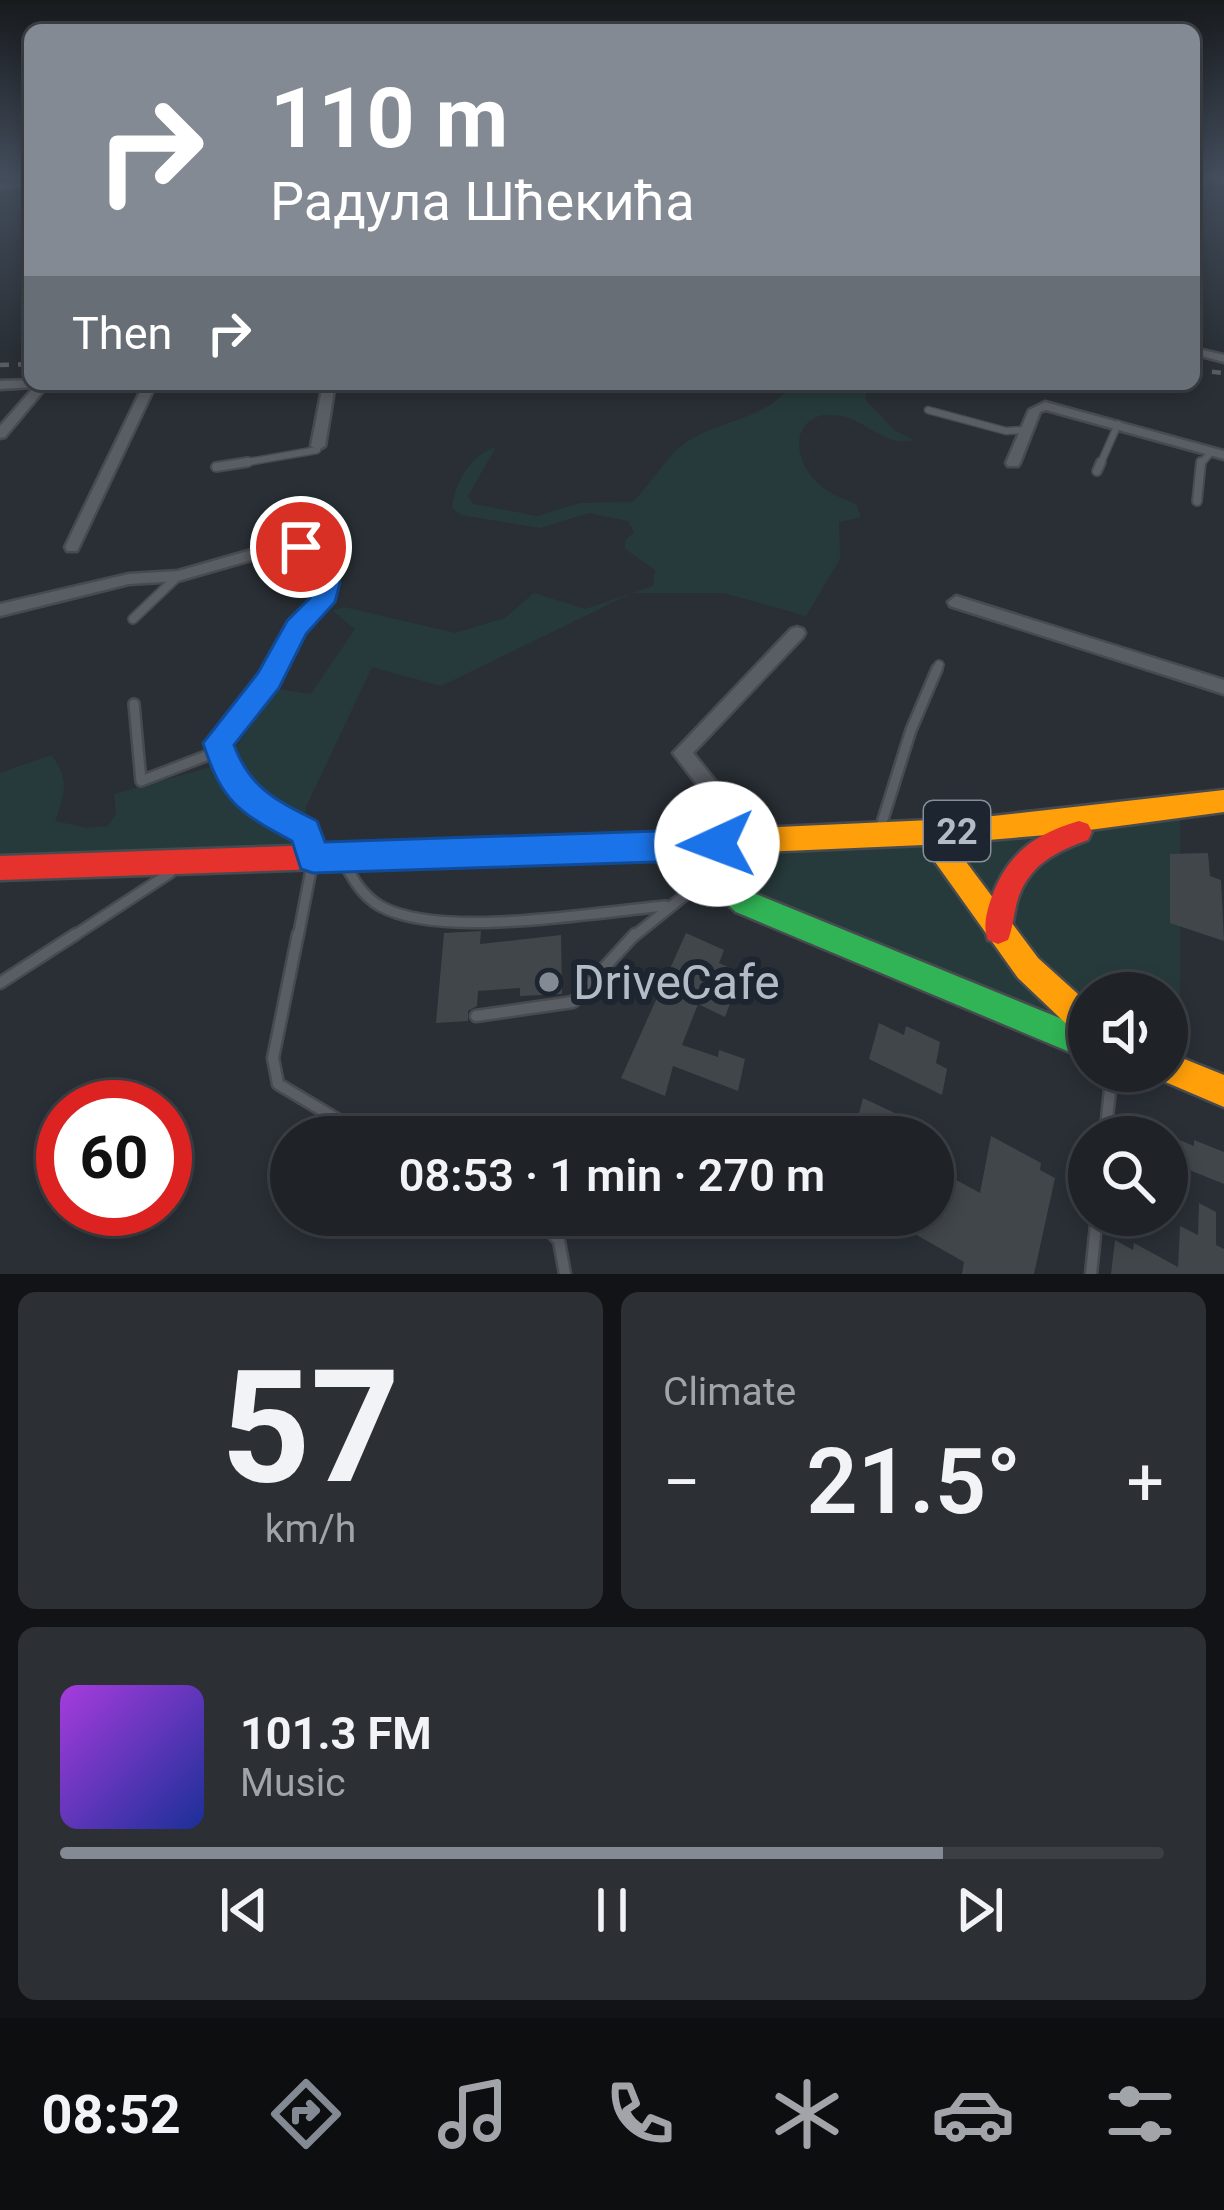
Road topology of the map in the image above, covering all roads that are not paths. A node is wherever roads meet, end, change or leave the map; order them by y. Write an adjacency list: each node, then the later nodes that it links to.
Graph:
1 (38, 390): 7 (street)
2 (147, 390): 14 (street)
3 (328, 390): 8 (street)
4 (928, 410): 6 (lane)
5 (1118, 424): 6 (street); 9 (street); 12 (lane)
6 (1024, 430): 10 (street)
7 (0, 434)
8 (318, 446): 11 (lane)
9 (1218, 453): 13 (lane)
10 (1013, 463)
11 (217, 467)
12 (1097, 471)
13 (1197, 501)
14 (72, 548)
15 (178, 576): 17 (street); 18 (lane); 23 (street)
16 (956, 602): 21 (street)
17 (0, 610)
18 (134, 619)
19 (797, 633): 28 (street)
20 (939, 665): 27 (lane)
21 (1224, 687)
22 (134, 704): 23 (lane)
23 (221, 751): 30 (street)
24 (1224, 800): 25 (main road, 22)
25 (1133, 816): 26 (main road, 22); 35 (main road)
26 (928, 833): 27 (main road, 22); 35 (main road)
27 (878, 836): 28 (main road, 22)
28 (707, 845): 29 (main road, 22); 33 (main road)
29 (342, 857): 30 (main road, 22); 34 (lane)
30 (313, 858): 31 (main road, 22); 42 (lane)
31 (189, 861): 32 (main road, 22); 36 (lane)
32 (0, 868)
33 (712, 874): 34 (lane); 39 (main road)
34 (666, 906): 38 (lane)
35 (998, 930): 37 (main road)
36 (0, 983)
37 (1068, 1006)
38 (476, 1016)
39 (1068, 1037)
40 (1188, 1077): 41 (main road)
41 (1224, 1091)
42 (332, 1116)
43 (558, 1236): 45 (lane)
44 (1095, 1236): 46 (lane)
45 (565, 1274)
46 (1091, 1274)

